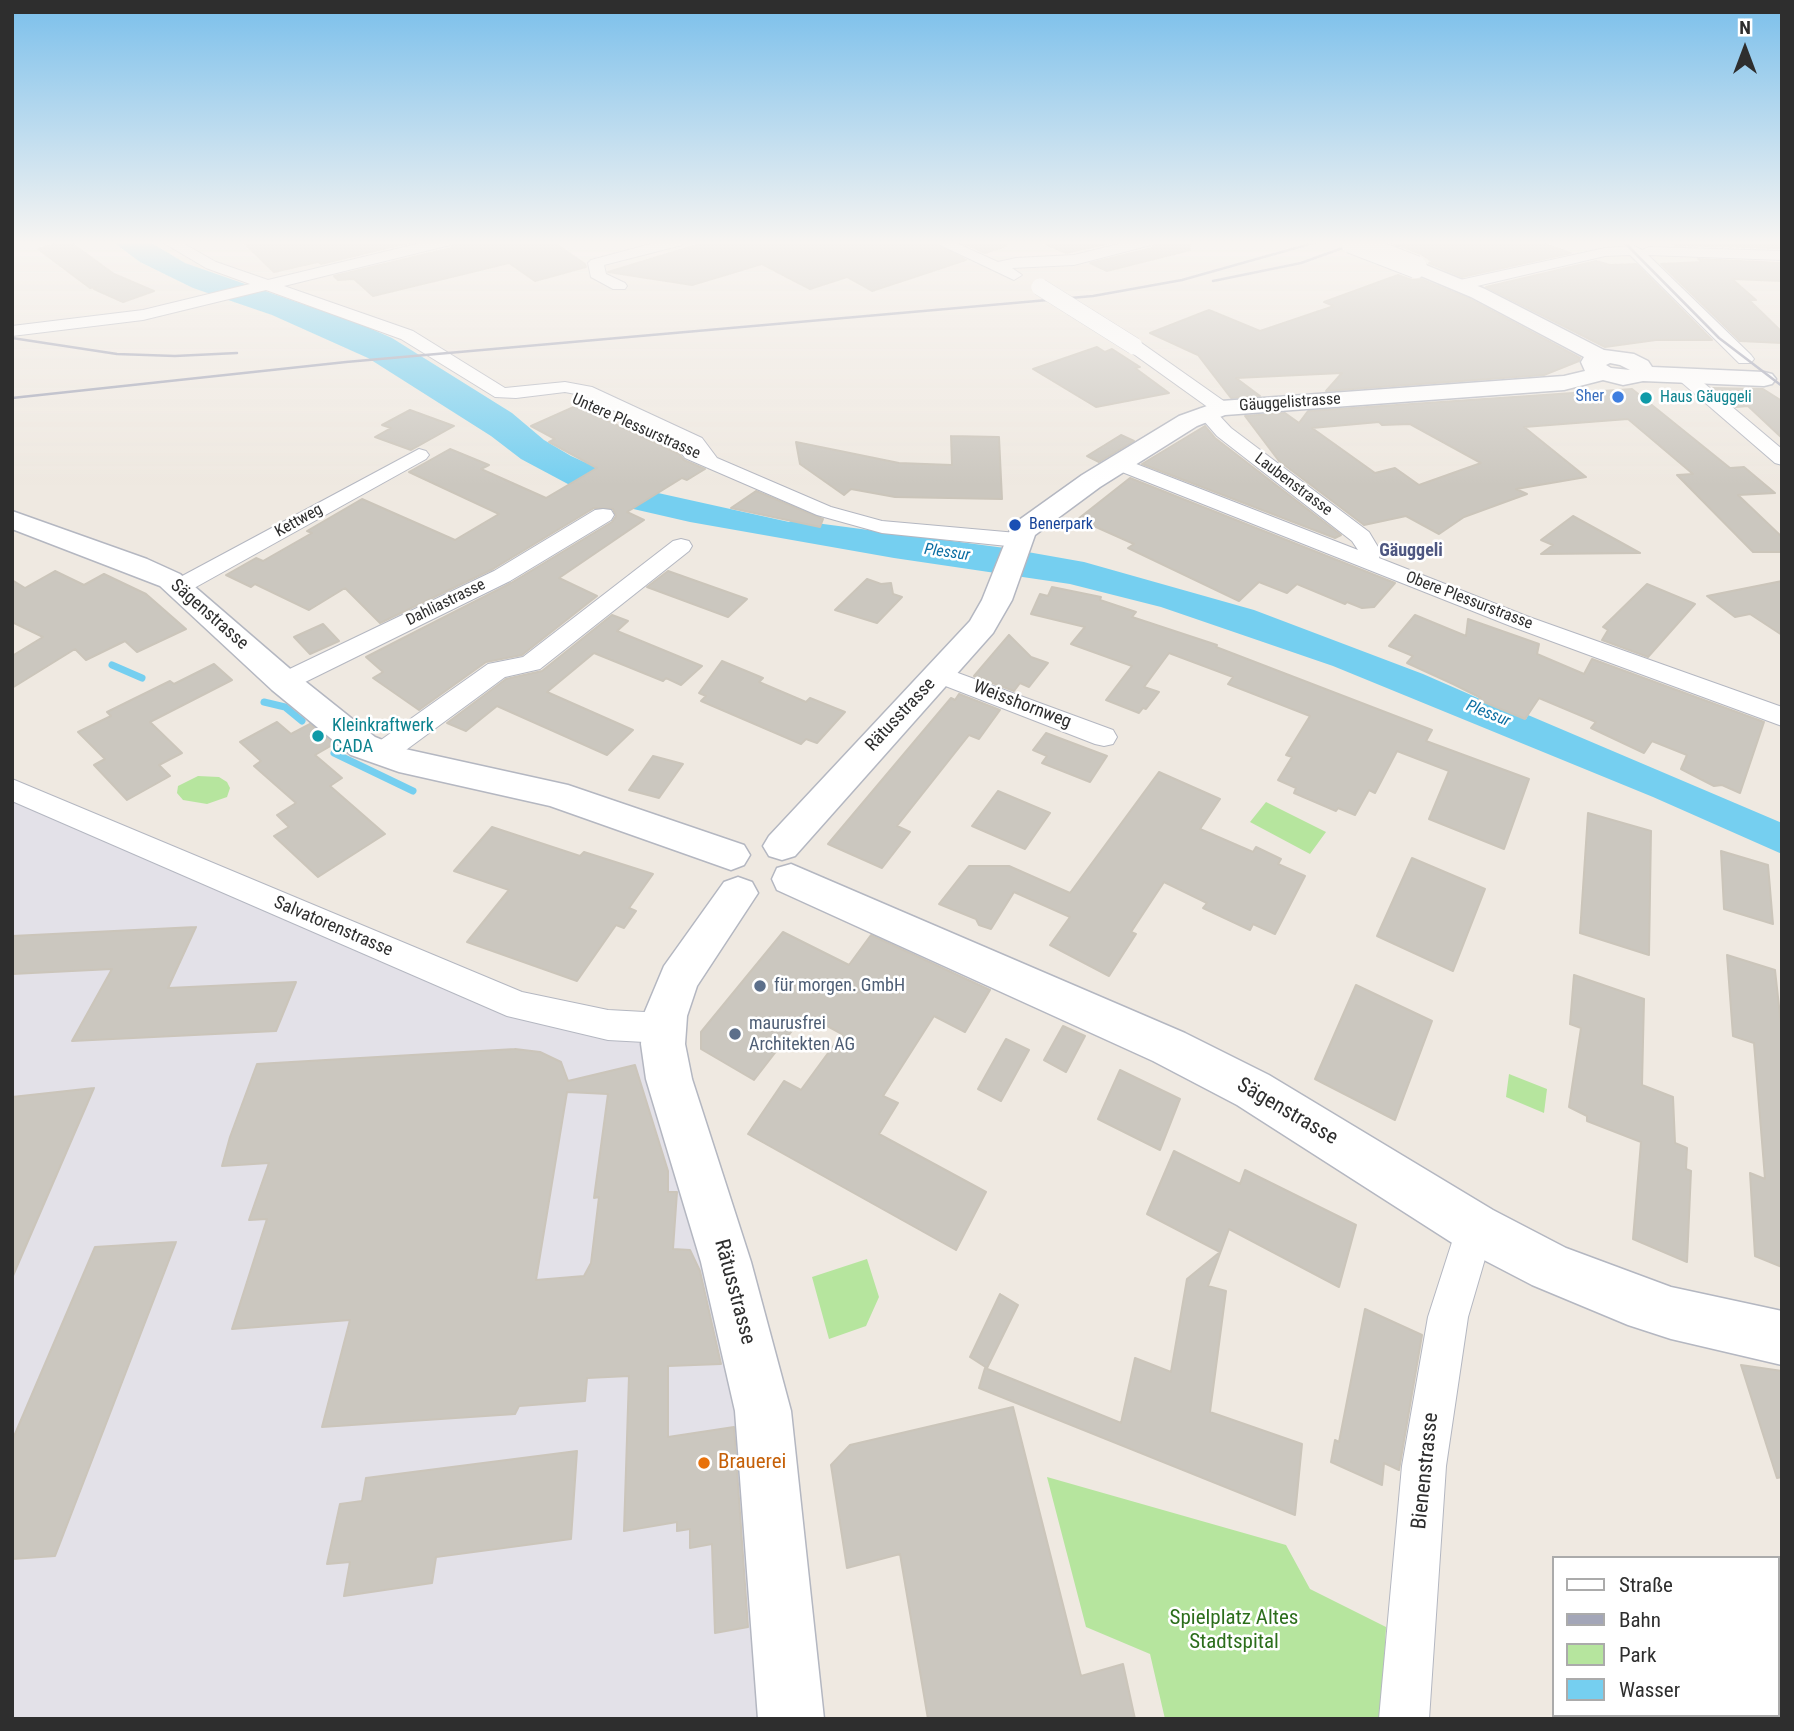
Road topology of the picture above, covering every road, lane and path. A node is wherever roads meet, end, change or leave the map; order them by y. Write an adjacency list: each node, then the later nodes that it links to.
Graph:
1 (88, 323): 6 (street)
2 (374, 323): 16 (street, Untere Plessurstrasse)
3 (1097, 323): 13 (street, Laubenstrasse, bridge)
4 (1527, 323): 8 (street)
5 (1705, 323): 7 (street)
6 (12, 331)
7 (1739, 361): 9 (street); 10 (street)
8 (1602, 365): 9 (street); 13 (street, Gäuggelistrasse)
9 (1642, 370): 11 (street)
10 (1776, 376): 11 (street)
11 (1686, 377): 15 (street)
12 (563, 394): 16 (street, Untere Plessurstrasse)
13 (1214, 411): 17 (street, Gäuggelistrasse); 22 (street, Laubenstrasse)
14 (419, 454): 23 (street, Kettweg)
15 (1782, 459)
16 (709, 460): 21 (street, Untere Plessurstrasse)
17 (1119, 464): 21 (street, Gäuggelistrasse); 22 (street, Obere Plessurstrasse)
18 (603, 515): 25 (street, Dahliastrasse)
19 (12, 519): 23 (street, Sägenstrasse)
20 (681, 546): 28 (street)
21 (1013, 554): 24 (street, Rätusstrasse)
22 (1367, 561): 26 (street, Obere Plessurstrasse)
23 (179, 586): 25 (street, Sägenstrasse)
24 (939, 674): 27 (street, Weisshornweg); 30 (street, Rätusstrasse)
25 (284, 681): 28 (street, Sägenstrasse)
26 (1782, 717)
27 (1104, 737)
28 (381, 754): 31 (street, Sägenstrasse)
29 (12, 789): 32 (street, Salvatorenstrasse)
30 (786, 863): 31 (street); 31 (street); 33 (street, Sägenstrasse)
31 (734, 874): 32 (street, Rätusstrasse)
32 (663, 1028): 35 (street, Rätusstrasse)
33 (1475, 1228): 34 (street, Sägenstrasse); 36 (street, Bienenstrasse)
34 (1782, 1338)
35 (791, 1719)
36 (1404, 1719)

